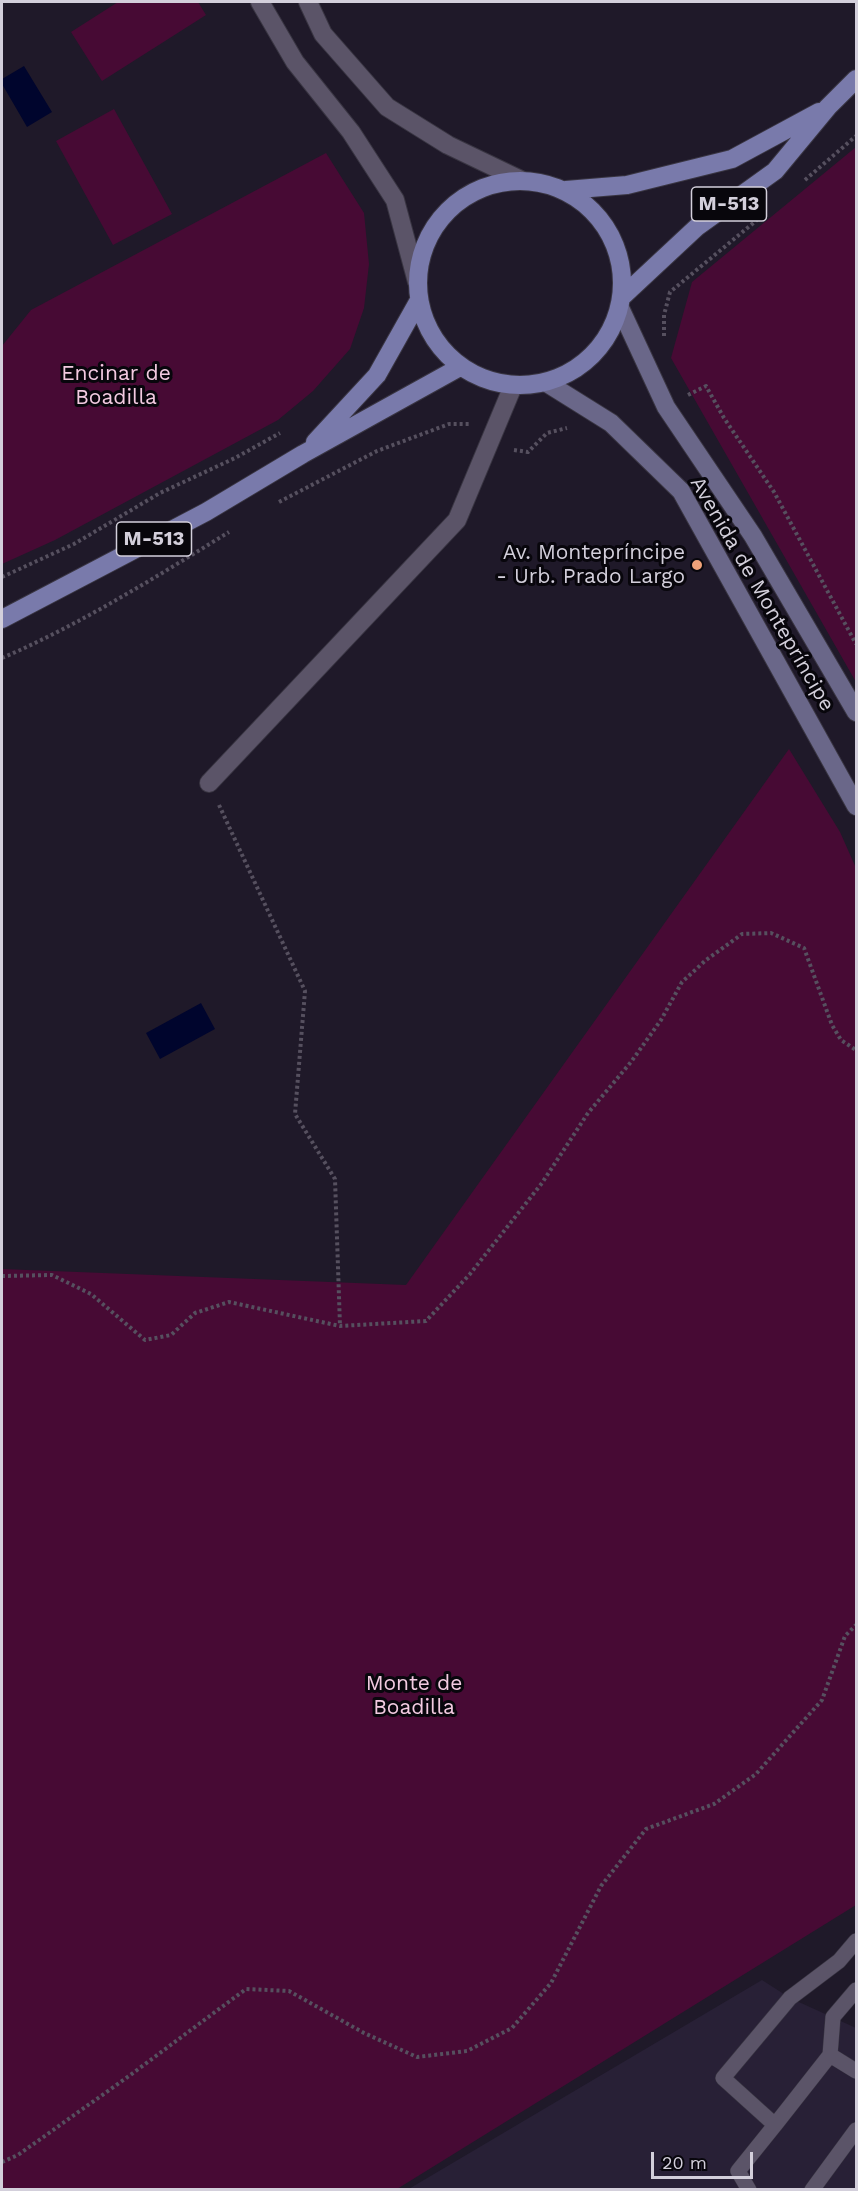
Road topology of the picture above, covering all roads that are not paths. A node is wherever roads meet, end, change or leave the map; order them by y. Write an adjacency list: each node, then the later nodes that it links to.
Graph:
1 (260, 2): 7 (street)
2 (308, 2): 5 (street)
3 (856, 79): 4 (main road, M-513)
4 (828, 107): 6 (main road, M-513); 9 (main road, M-513)
5 (521, 180): 6 (main road, M-513); 7 (main road, M-513)
6 (566, 190): 9 (main road, M-513)
7 (417, 282): 8 (main road, M-513)
8 (418, 302): 10 (main road, M-513); 13 (main road, M-513)
9 (622, 303): 11 (main road, M-513); 15 (street, Avenida de Montepríncipe)
10 (460, 368): 12 (main road, M-513); 13 (main road, M-513)
11 (547, 383): 12 (main road, M-513); 17 (street, Avenida de Montepríncipe)
12 (513, 386): 16 (street)
13 (303, 454): 14 (main road, M-513)
14 (2, 619)
15 (856, 712)
16 (209, 783)
17 (856, 806)
18 (856, 1941): 22 (lane)
19 (856, 1990): 20 (lane)
20 (830, 2055): 21 (lane); 22 (lane)
21 (856, 2071)
22 (775, 2125): 24 (lane)
23 (856, 2130): 25 (lane)
24 (749, 2190)
25 (812, 2190)

